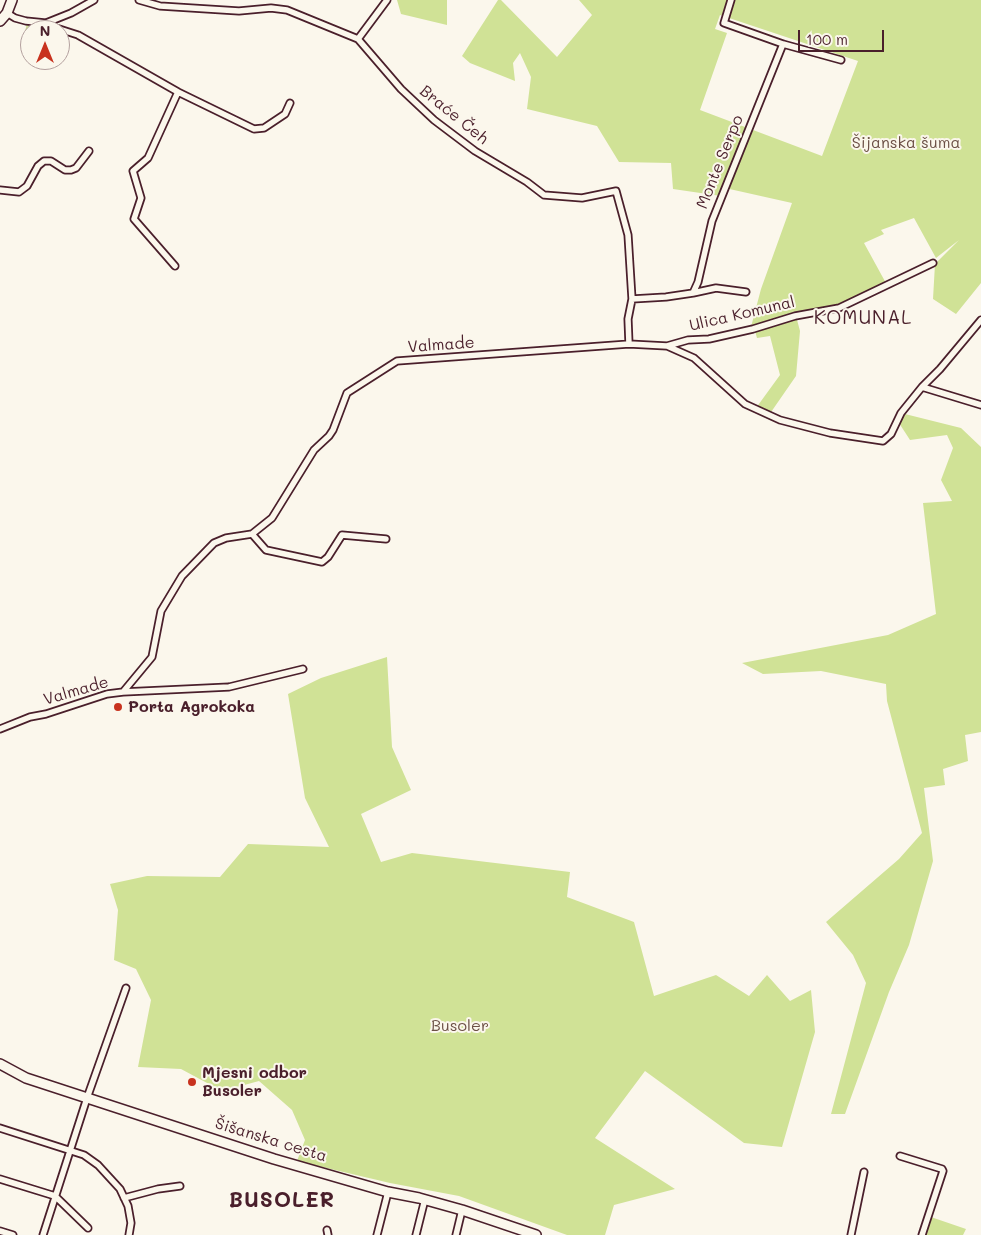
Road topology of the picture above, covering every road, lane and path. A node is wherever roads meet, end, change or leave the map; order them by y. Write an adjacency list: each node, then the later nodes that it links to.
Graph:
1 (12, 0): 6 (main road)
2 (94, 0): 8 (street)
3 (139, 0): 11 (street, Braće Čeh)
4 (387, 0): 11 (street)
5 (731, 0): 12 (street)
6 (7, 13): 7 (street); 9 (main road)
7 (22, 20)
8 (53, 20)
9 (0, 21)
10 (70, 32): 14 (street)
11 (358, 40): 22 (street, Braće Čeh)
12 (782, 44): 13 (street); 21 (street, Monte Serpo)
13 (841, 60)
14 (178, 92): 15 (street); 19 (street)
15 (290, 103)
16 (90, 151): 17 (street)
17 (0, 190)
18 (933, 263): 25 (street, Ulica Komunal)
19 (176, 266)
20 (746, 292): 21 (street)
21 (693, 293): 22 (street)
22 (632, 299): 24 (street, Braće Čeh)
23 (981, 320): 26 (street, Ulica Komunal)
24 (629, 344): 25 (street, Ulica Komunal); 28 (street, Valmade)
25 (667, 346): 26 (street, Ulica Komunal)
26 (922, 387): 27 (street)
27 (981, 405)
28 (252, 534): 29 (street); 31 (street, Valmade)
29 (386, 539)
30 (303, 669): 31 (street)
31 (123, 692): 32 (street, Valmade)
32 (0, 729)
33 (126, 988): 35 (street)
34 (1, 1067): 35 (main road, Šišanska cesta)
35 (87, 1098): 37 (street); 42 (main road, Šišanska cesta)
36 (0, 1128): 37 (street)
37 (70, 1150): 43 (street); 44 (street)
38 (900, 1156): 57 (street)
39 (864, 1172): 56 (street)
40 (0, 1179): 43 (street)
41 (180, 1186): 44 (street)
42 (388, 1192): 45 (main road, Šišanska cesta); 52 (street)
43 (55, 1196): 47 (street); 50 (street)
44 (124, 1198): 51 (street)
45 (425, 1199): 46 (main road, Šišanska cesta); 53 (street)
46 (462, 1210): 54 (street); 55 (main road, Šišanska cesta)
47 (88, 1228)
48 (0, 1231): 49 (street)
49 (13, 1235)
50 (43, 1235)
51 (129, 1235)
52 (377, 1235)
53 (416, 1235)
54 (456, 1235)
55 (536, 1235)
56 (851, 1235)
57 (922, 1235)

